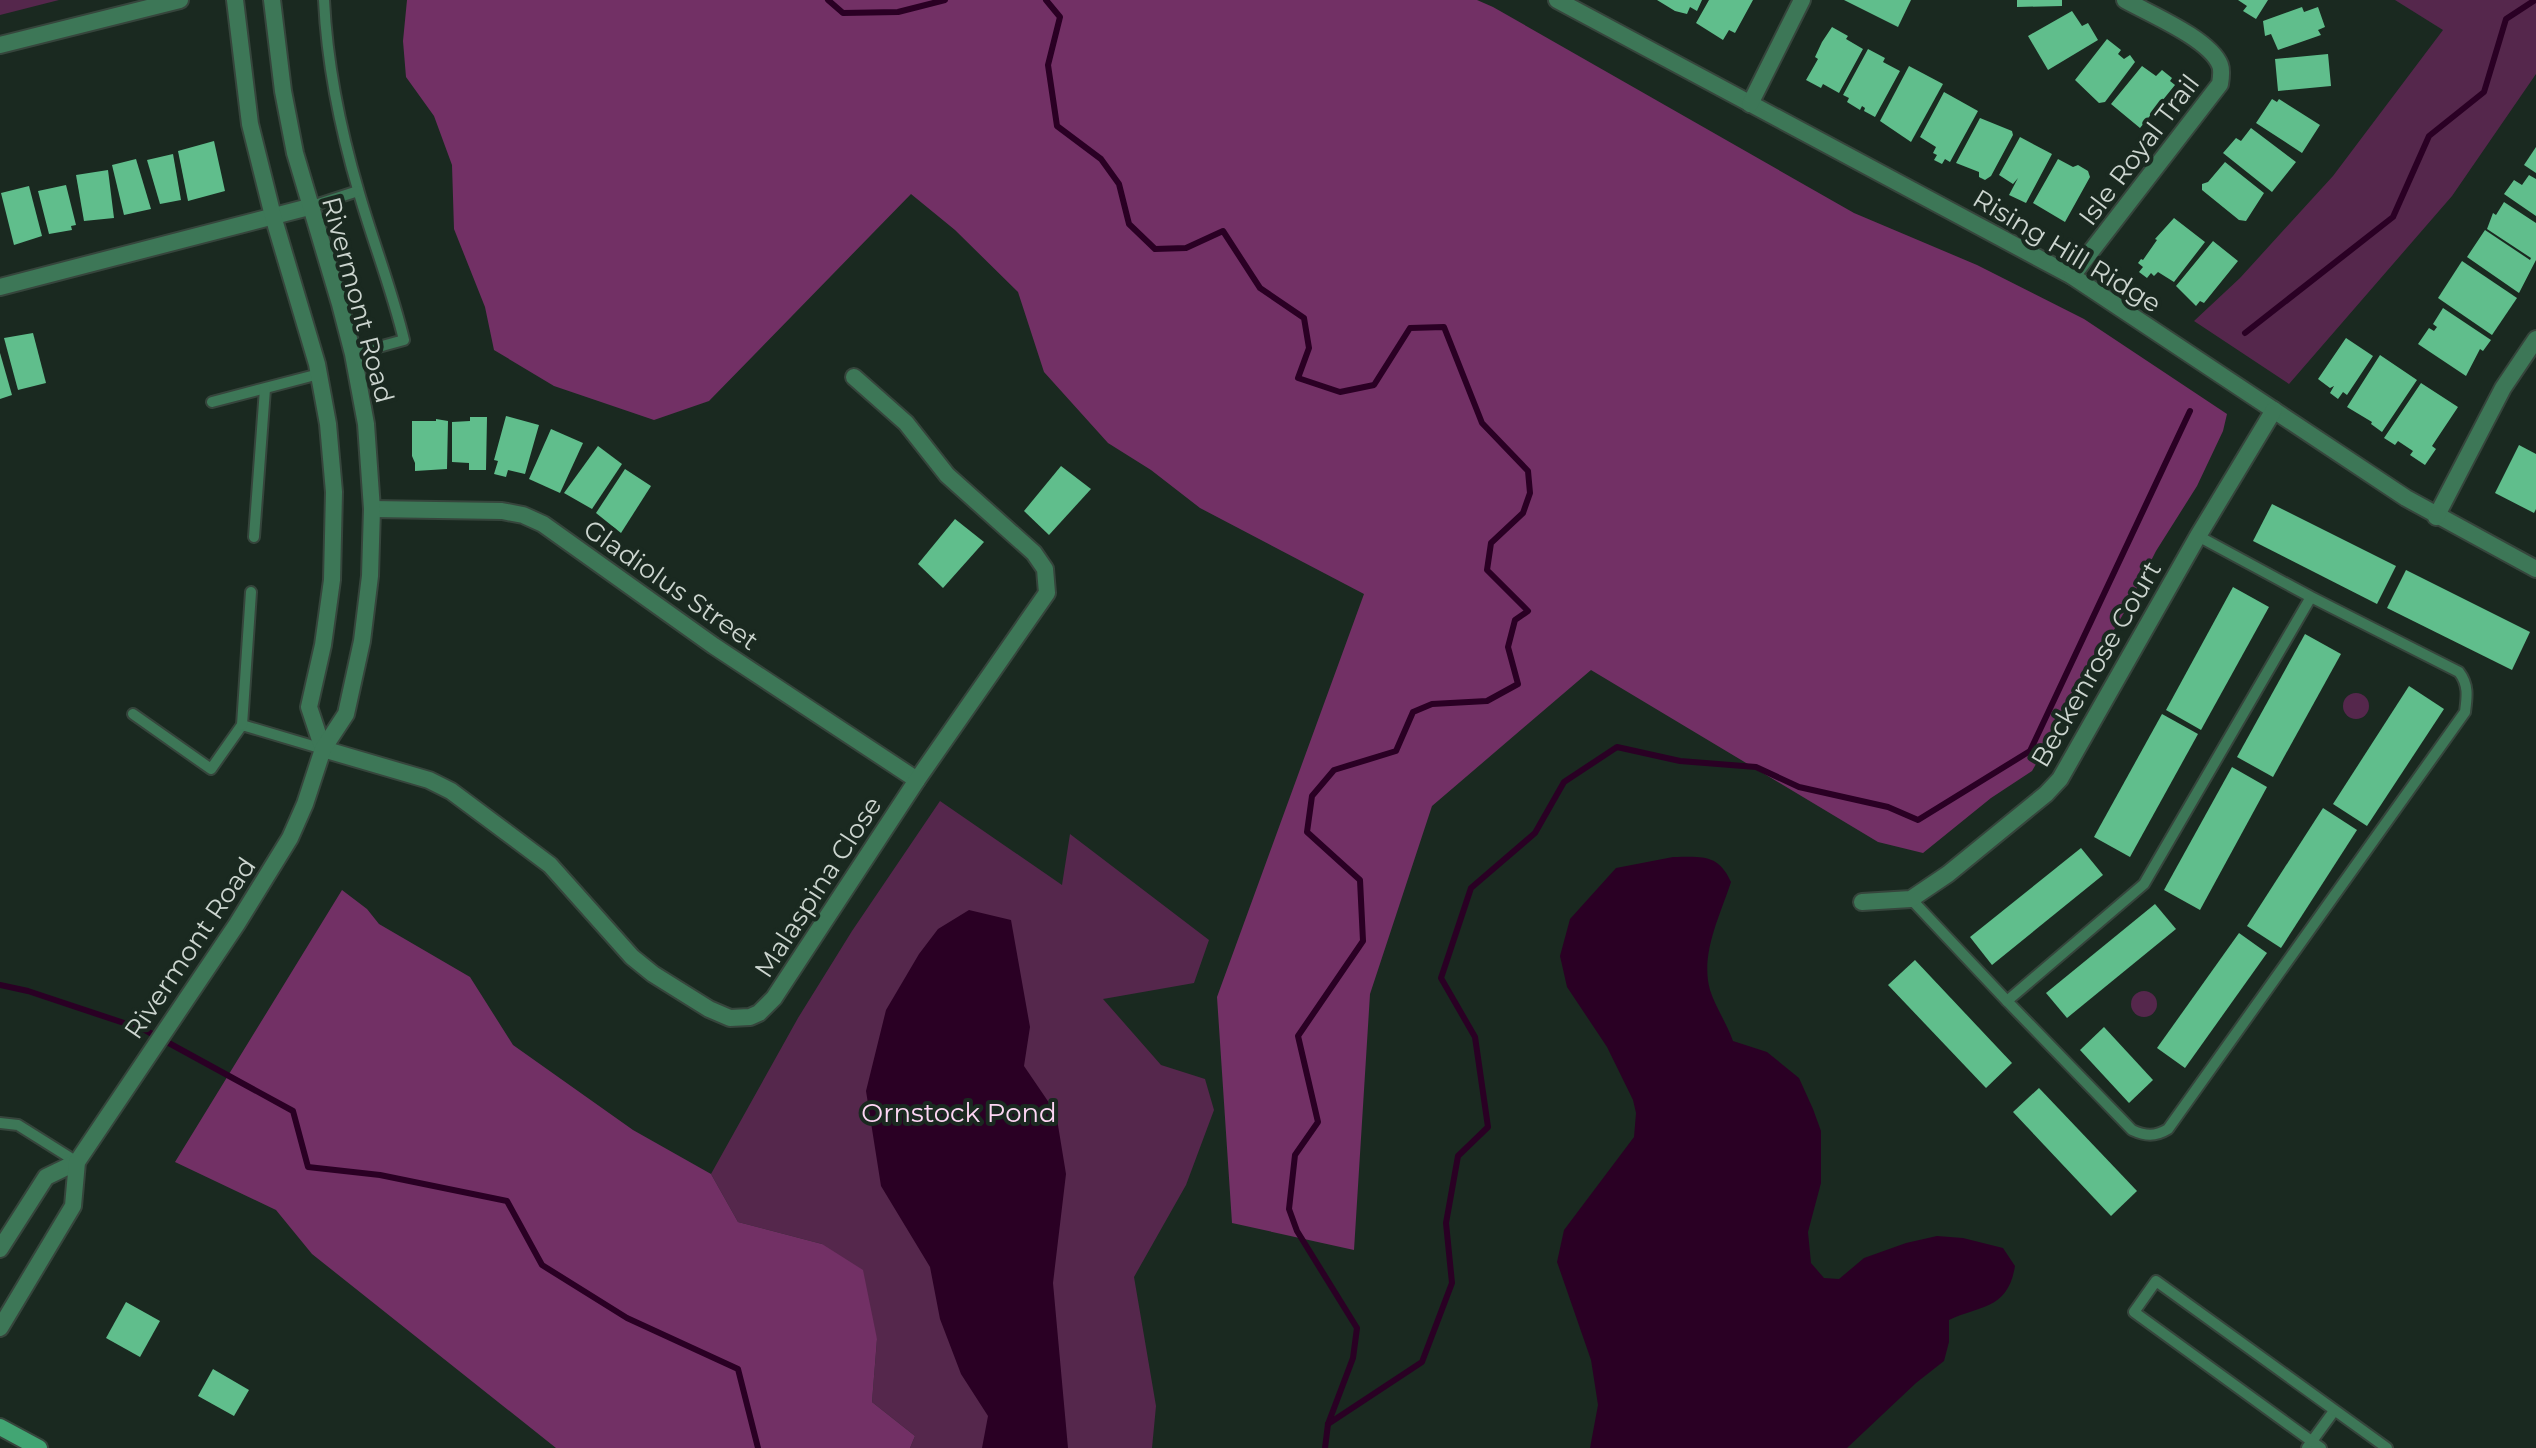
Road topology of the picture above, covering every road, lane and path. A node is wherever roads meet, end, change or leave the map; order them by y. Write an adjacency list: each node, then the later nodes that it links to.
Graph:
1 (180, 0): 8 (street)
2 (235, 0): 12 (street)
3 (272, 0): 11 (street, Rivermont Road)
4 (324, 0): 10 (lane)
5 (1557, 0): 9 (street, Rising Hill Ridge)
6 (1802, 0): 9 (street)
7 (2125, 0): 13 (street, Isle Royal Trail)
8 (0, 45)
9 (1750, 104): 13 (street, Rising Hill Ridge)
10 (358, 191): 11 (lane); 16 (lane)
11 (309, 207): 12 (street); 16 (street, Rivermont Road)
12 (273, 216): 14 (street); 17 (street)
13 (2072, 276): 21 (street, Rising Hill Ridge)
14 (0, 287)
15 (2536, 339): 23 (street)
16 (353, 354): 22 (street, Rivermont Road)
17 (319, 374): 19 (lane); 31 (street)
18 (854, 377): 32 (street, Malaspina Close)
19 (265, 389): 20 (lane); 25 (lane)
20 (212, 402)
21 (2274, 410): 23 (street, Rising Hill Ridge); 24 (street, Beckenrose Court)
22 (372, 509): 31 (street, Rivermont Road); 32 (street, Gladiolus Street)
23 (2436, 517): 26 (street, Rising Hill Ridge)
24 (2198, 536): 28 (lane); 33 (street, Beckenrose Court)
25 (254, 537)
26 (2536, 569)
27 (251, 592): 30 (lane)
28 (2311, 597): 35 (lane); 35 (lane)
29 (133, 714): 30 (lane)
30 (242, 725): 31 (lane)
31 (323, 749): 32 (street, Malaspina Close); 37 (street, Rivermont Road)
32 (917, 780)
33 (1911, 899): 34 (street); 35 (lane)
34 (1862, 902)
35 (2007, 1001)
36 (0, 1123): 37 (lane)
37 (77, 1162): 38 (street, Rivermont Road); 39 (street, Rivermont Road)
38 (0, 1249)
39 (0, 1328)
40 (2334, 1411): 42 (lane); 42 (lane); 44 (lane)
41 (0, 1427): 43 (main road)
42 (2314, 1446)
43 (39, 1448)
44 (2387, 1448)

